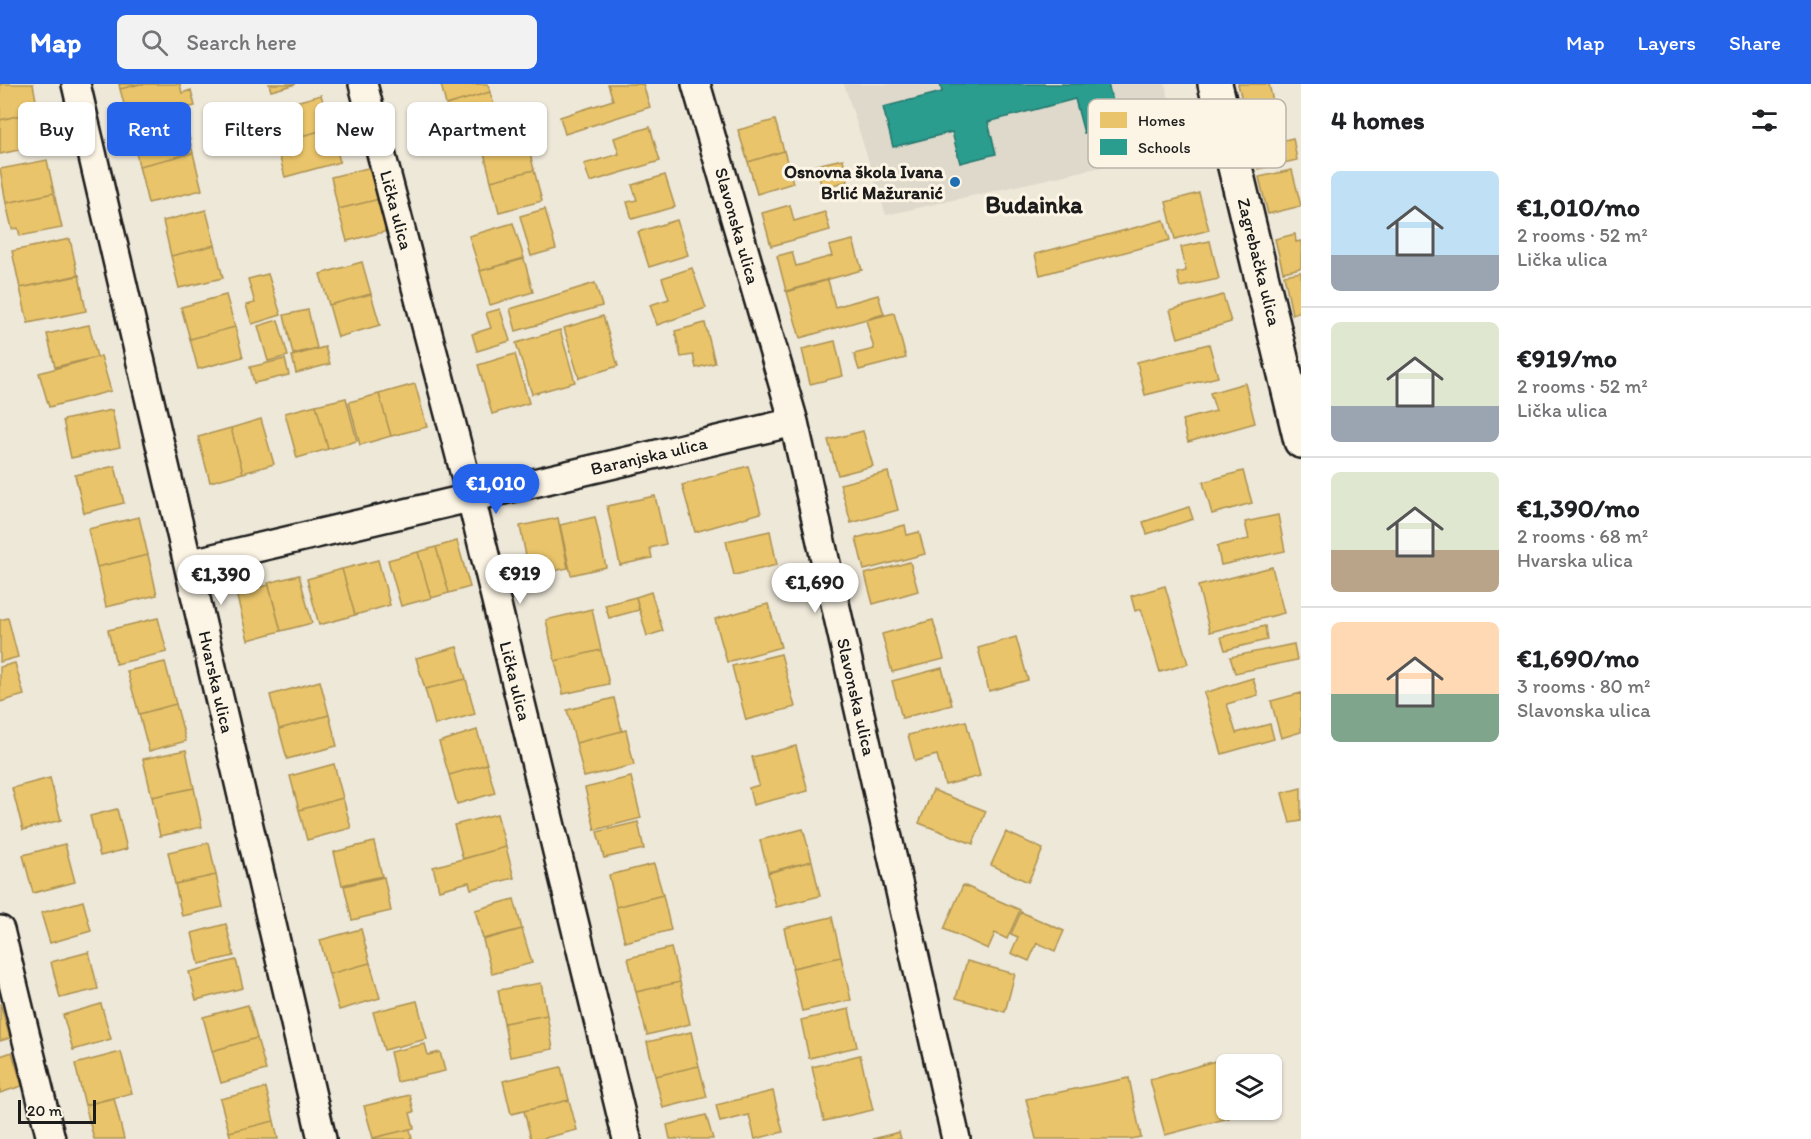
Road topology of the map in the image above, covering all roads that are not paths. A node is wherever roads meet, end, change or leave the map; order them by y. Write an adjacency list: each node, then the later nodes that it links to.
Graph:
1 (76, 84): 10 (street, Hvarska ulica)
2 (363, 84): 9 (street, Lička ulica)
3 (696, 84): 7 (street, Slavonska ulica)
4 (1215, 84): 5 (main road, Zagrebačka ulica)
5 (1219, 99)
6 (1235, 168): 8 (main road, Zagrebačka ulica)
7 (794, 422): 9 (street, Baranjska ulica); 15 (street, Slavonska ulica)
8 (1301, 441)
9 (471, 498): 10 (street, Baranjska ulica); 14 (street, Lička ulica)
10 (188, 564): 13 (street, Hvarska ulica)
11 (0, 930): 12 (street)
12 (51, 1139)
13 (322, 1139)
14 (627, 1139)
15 (956, 1139)

